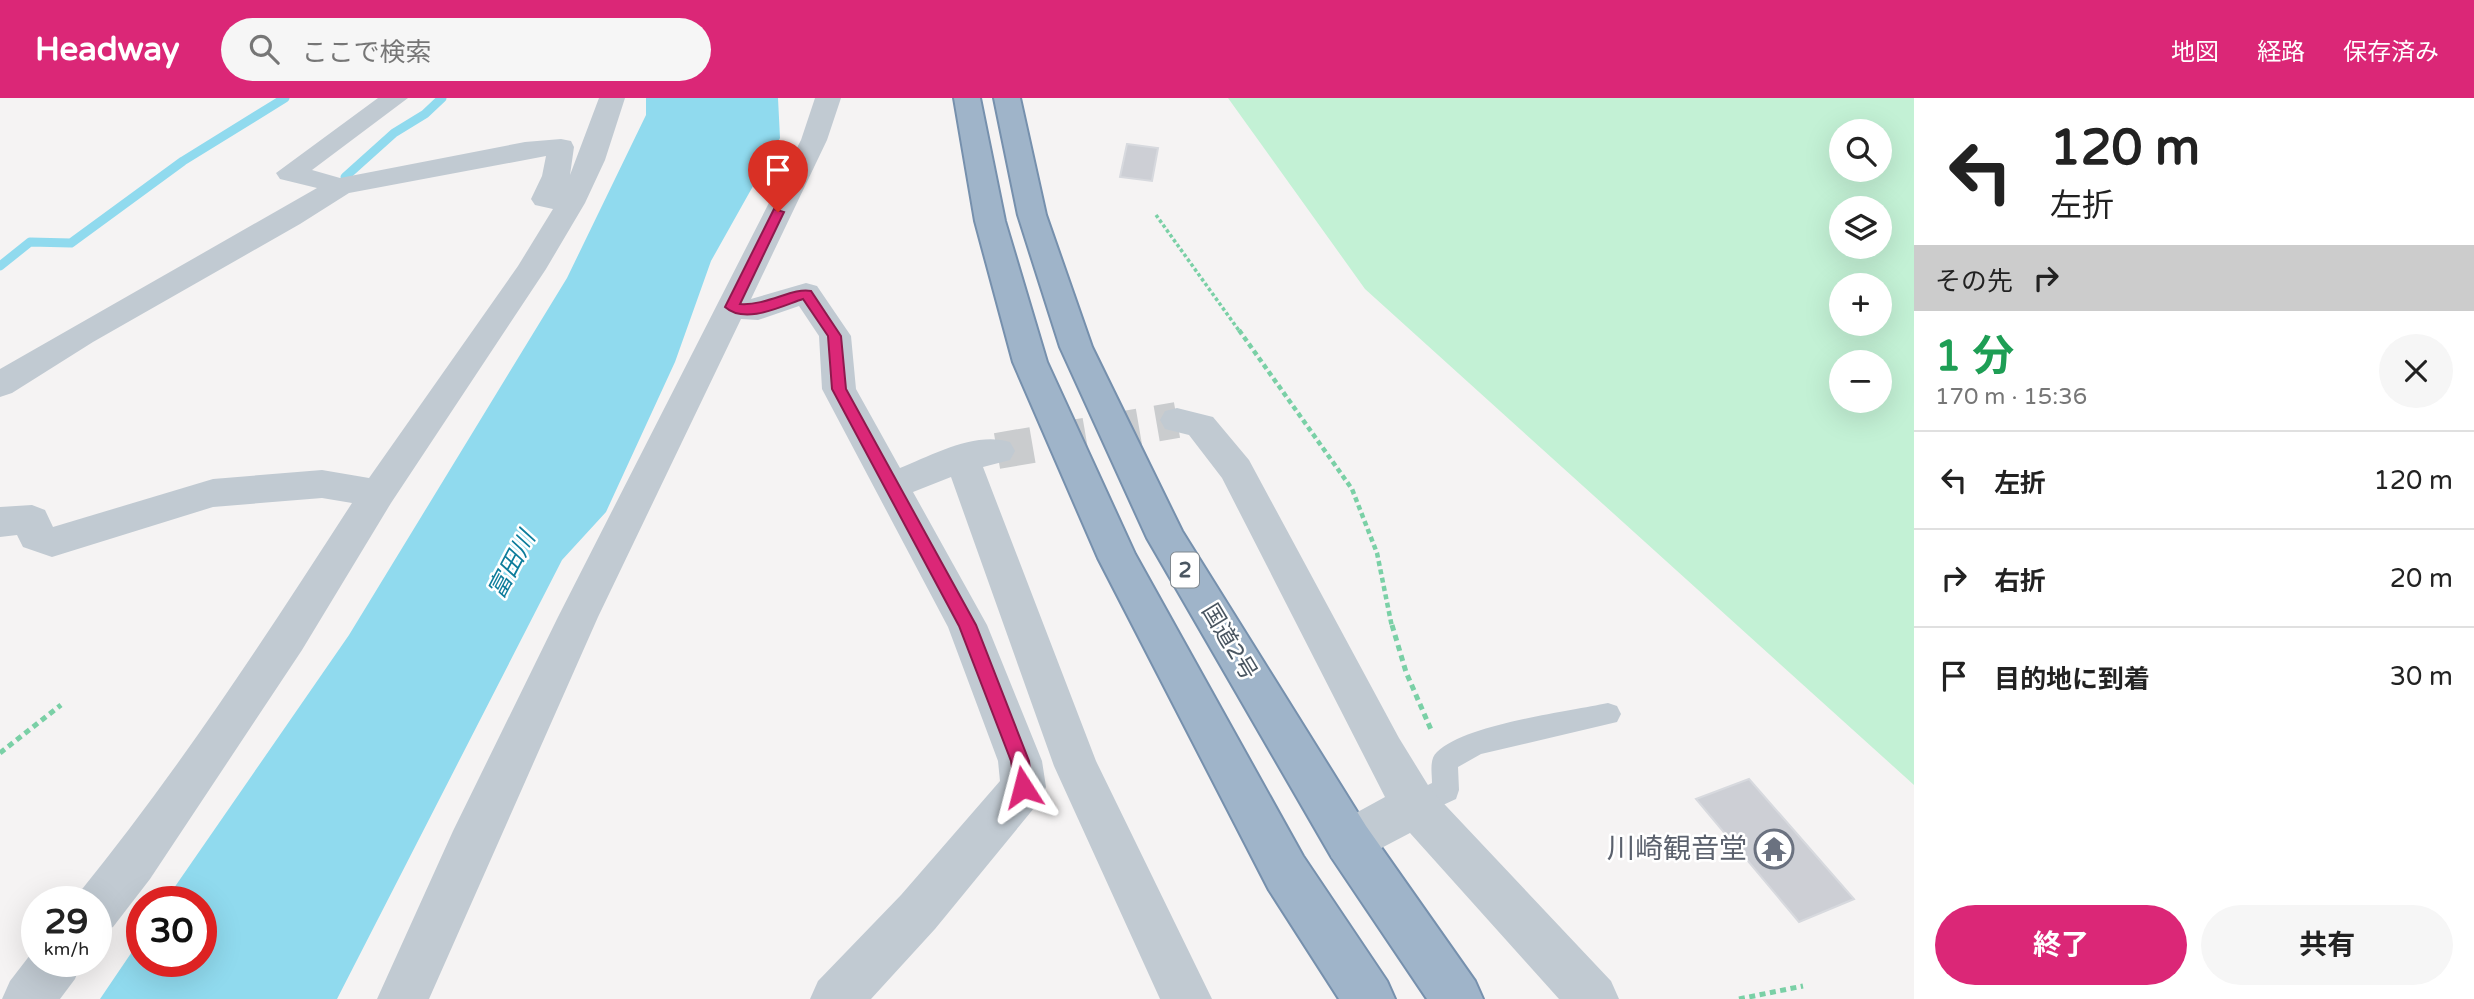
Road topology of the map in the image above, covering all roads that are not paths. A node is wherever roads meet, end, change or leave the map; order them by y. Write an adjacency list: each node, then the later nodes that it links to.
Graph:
1 (395, 98): 6 (street)
2 (612, 98): 7 (street)
3 (828, 98): 8 (street)
4 (967, 98): 23 (highway, 2)
5 (1007, 98): 16 (highway, 国道2号 / 2)
6 (341, 186): 7 (street); 9 (street)
7 (571, 203): 12 (street)
8 (732, 307): 11 (street); 20 (street)
9 (0, 385)
10 (1177, 420): 15 (street)
11 (893, 485): 21 (street); 22 (street)
12 (377, 493): 13 (street); 17 (street)
13 (0, 522)
14 (1608, 714): 15 (lane)
15 (1415, 805): 16 (street); 25 (street)
16 (1349, 842): 24 (highway, 国道2号 / 2)
17 (112, 890)
18 (45, 977): 19 (street)
19 (28, 999)
20 (404, 999)
21 (836, 999)
22 (1186, 999)
23 (1368, 999)
24 (1457, 999)
25 (1593, 999)

